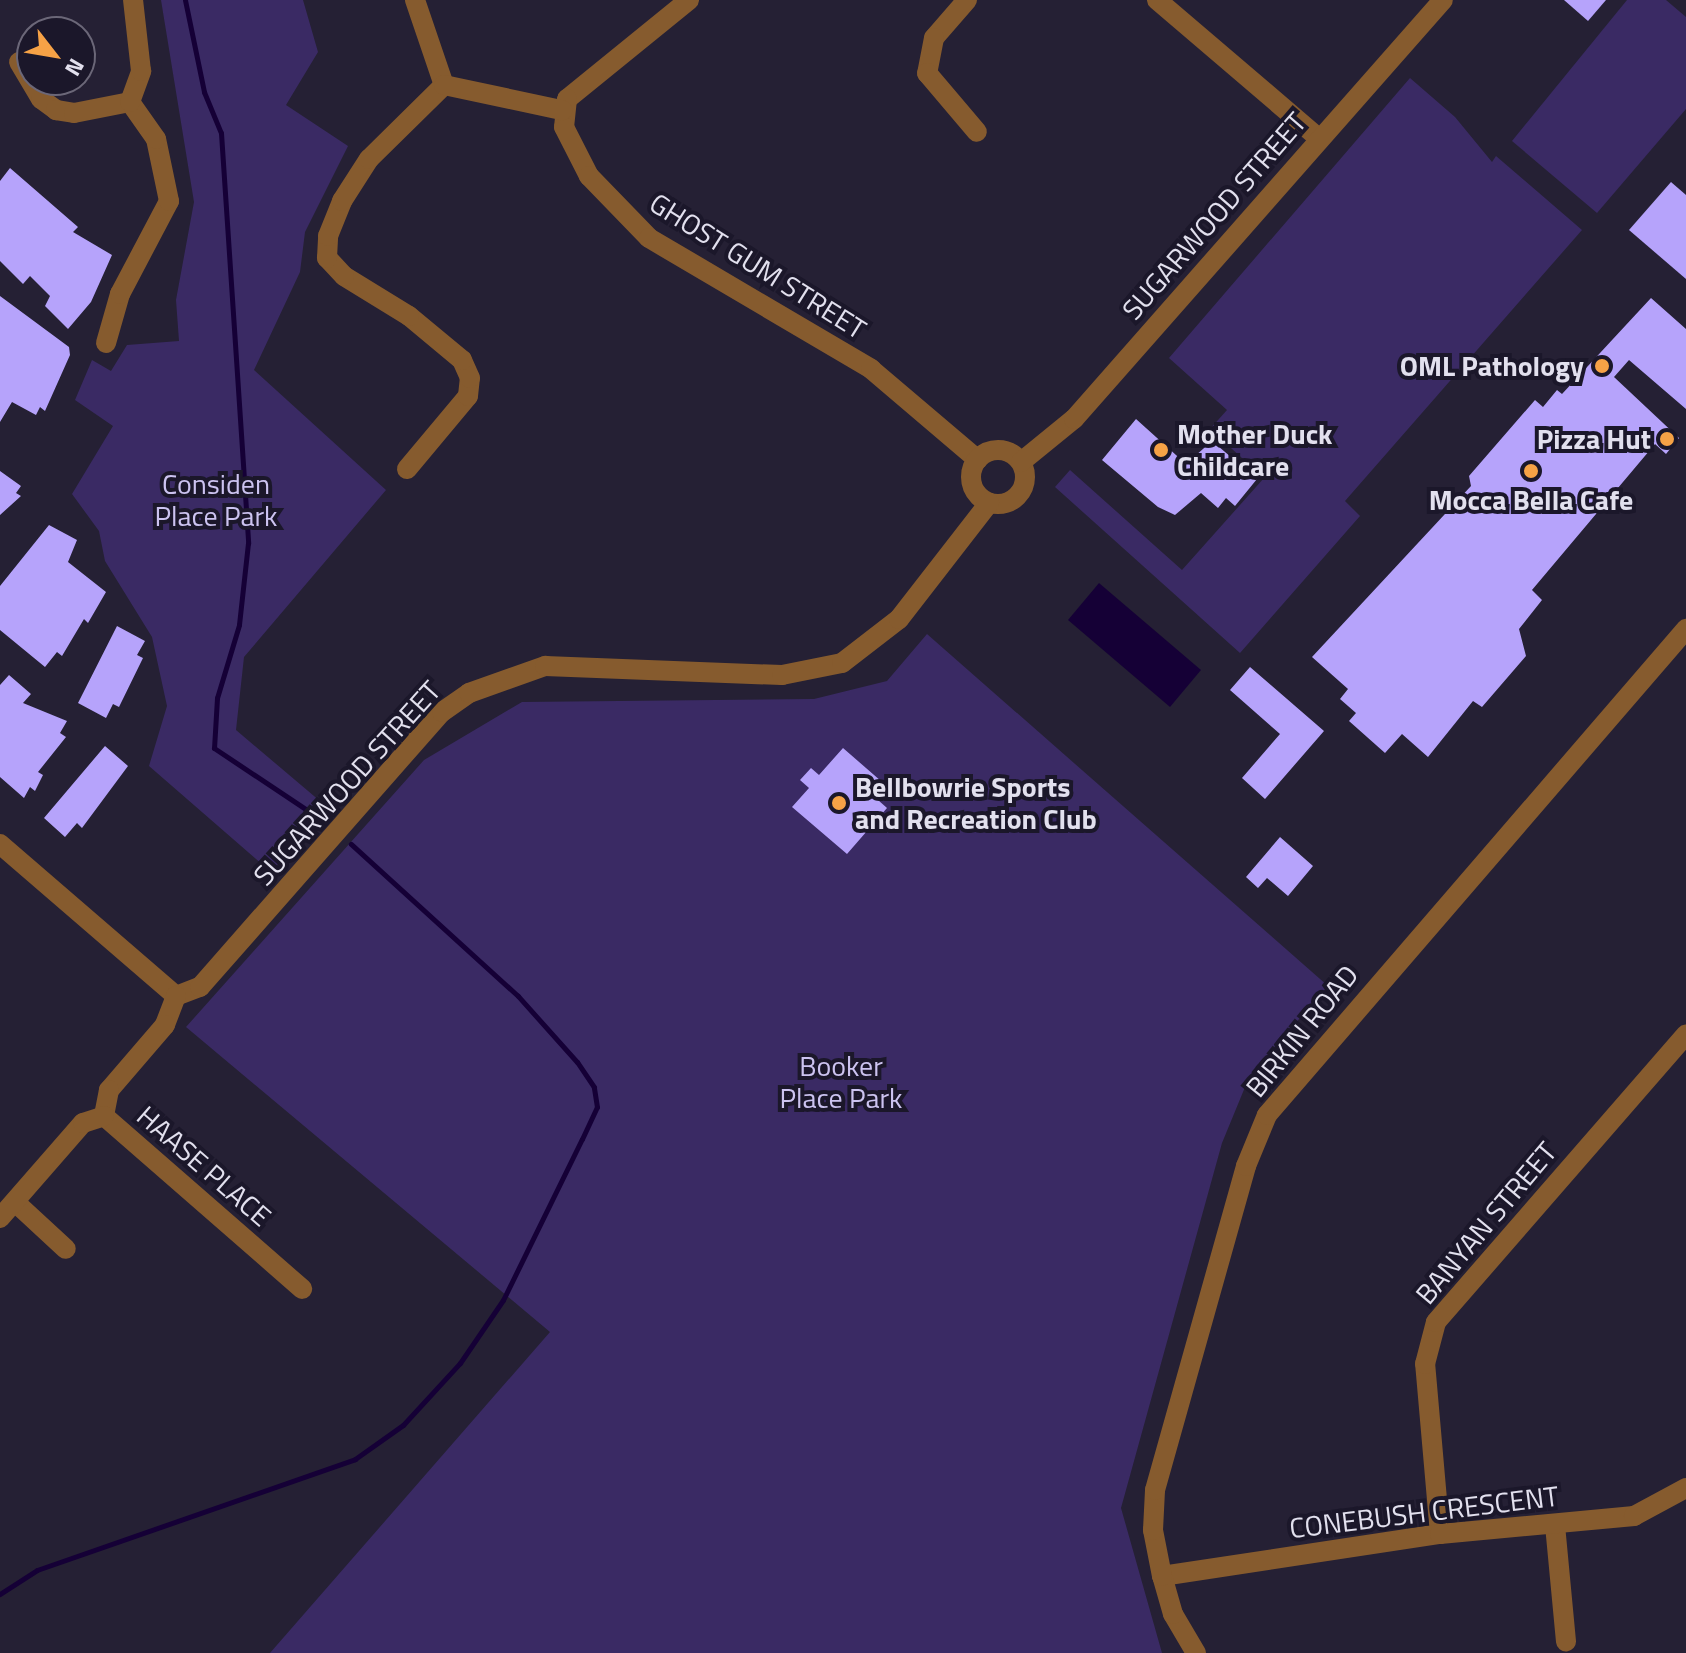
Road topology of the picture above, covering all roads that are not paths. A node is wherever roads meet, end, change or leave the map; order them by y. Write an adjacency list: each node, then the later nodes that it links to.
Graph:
1 (133, 0): 9 (street)
2 (415, 0): 7 (street)
3 (689, 0): 10 (street)
4 (967, 0): 11 (street)
5 (1157, 0): 12 (street)
6 (1443, 0): 12 (street, SUGARWOOD STREET)
7 (444, 85): 10 (street); 16 (street)
8 (39, 96): 9 (street)
9 (130, 102): 13 (street)
10 (562, 110): 14 (street, GHOST GUM STREET)
11 (977, 132)
12 (1320, 139): 15 (street, SUGARWOOD STREET)
13 (106, 343)
14 (978, 460): 15 (street); 17 (street)
15 (1021, 462): 17 (street)
16 (407, 469)
17 (989, 503): 20 (street, SUGARWOOD STREET)
18 (1686, 629): 30 (street, BIRKIN ROAD)
19 (0, 844): 20 (street)
20 (176, 996): 22 (street, HAASE PLACE)
21 (1686, 1034): 29 (street, BANYAN STREET)
22 (104, 1116): 23 (street); 26 (street, HAASE PLACE)
23 (15, 1202): 24 (street); 25 (street)
24 (0, 1218)
25 (66, 1249)
26 (302, 1289)
27 (1686, 1488): 28 (street, CONEBUSH CRESCENT)
28 (1555, 1525): 29 (street, CONEBUSH CRESCENT); 31 (street)
29 (1440, 1534): 30 (street, CONEBUSH CRESCENT)
30 (1162, 1576): 32 (street, BIRKIN ROAD)
31 (1566, 1641)
32 (1196, 1653)

